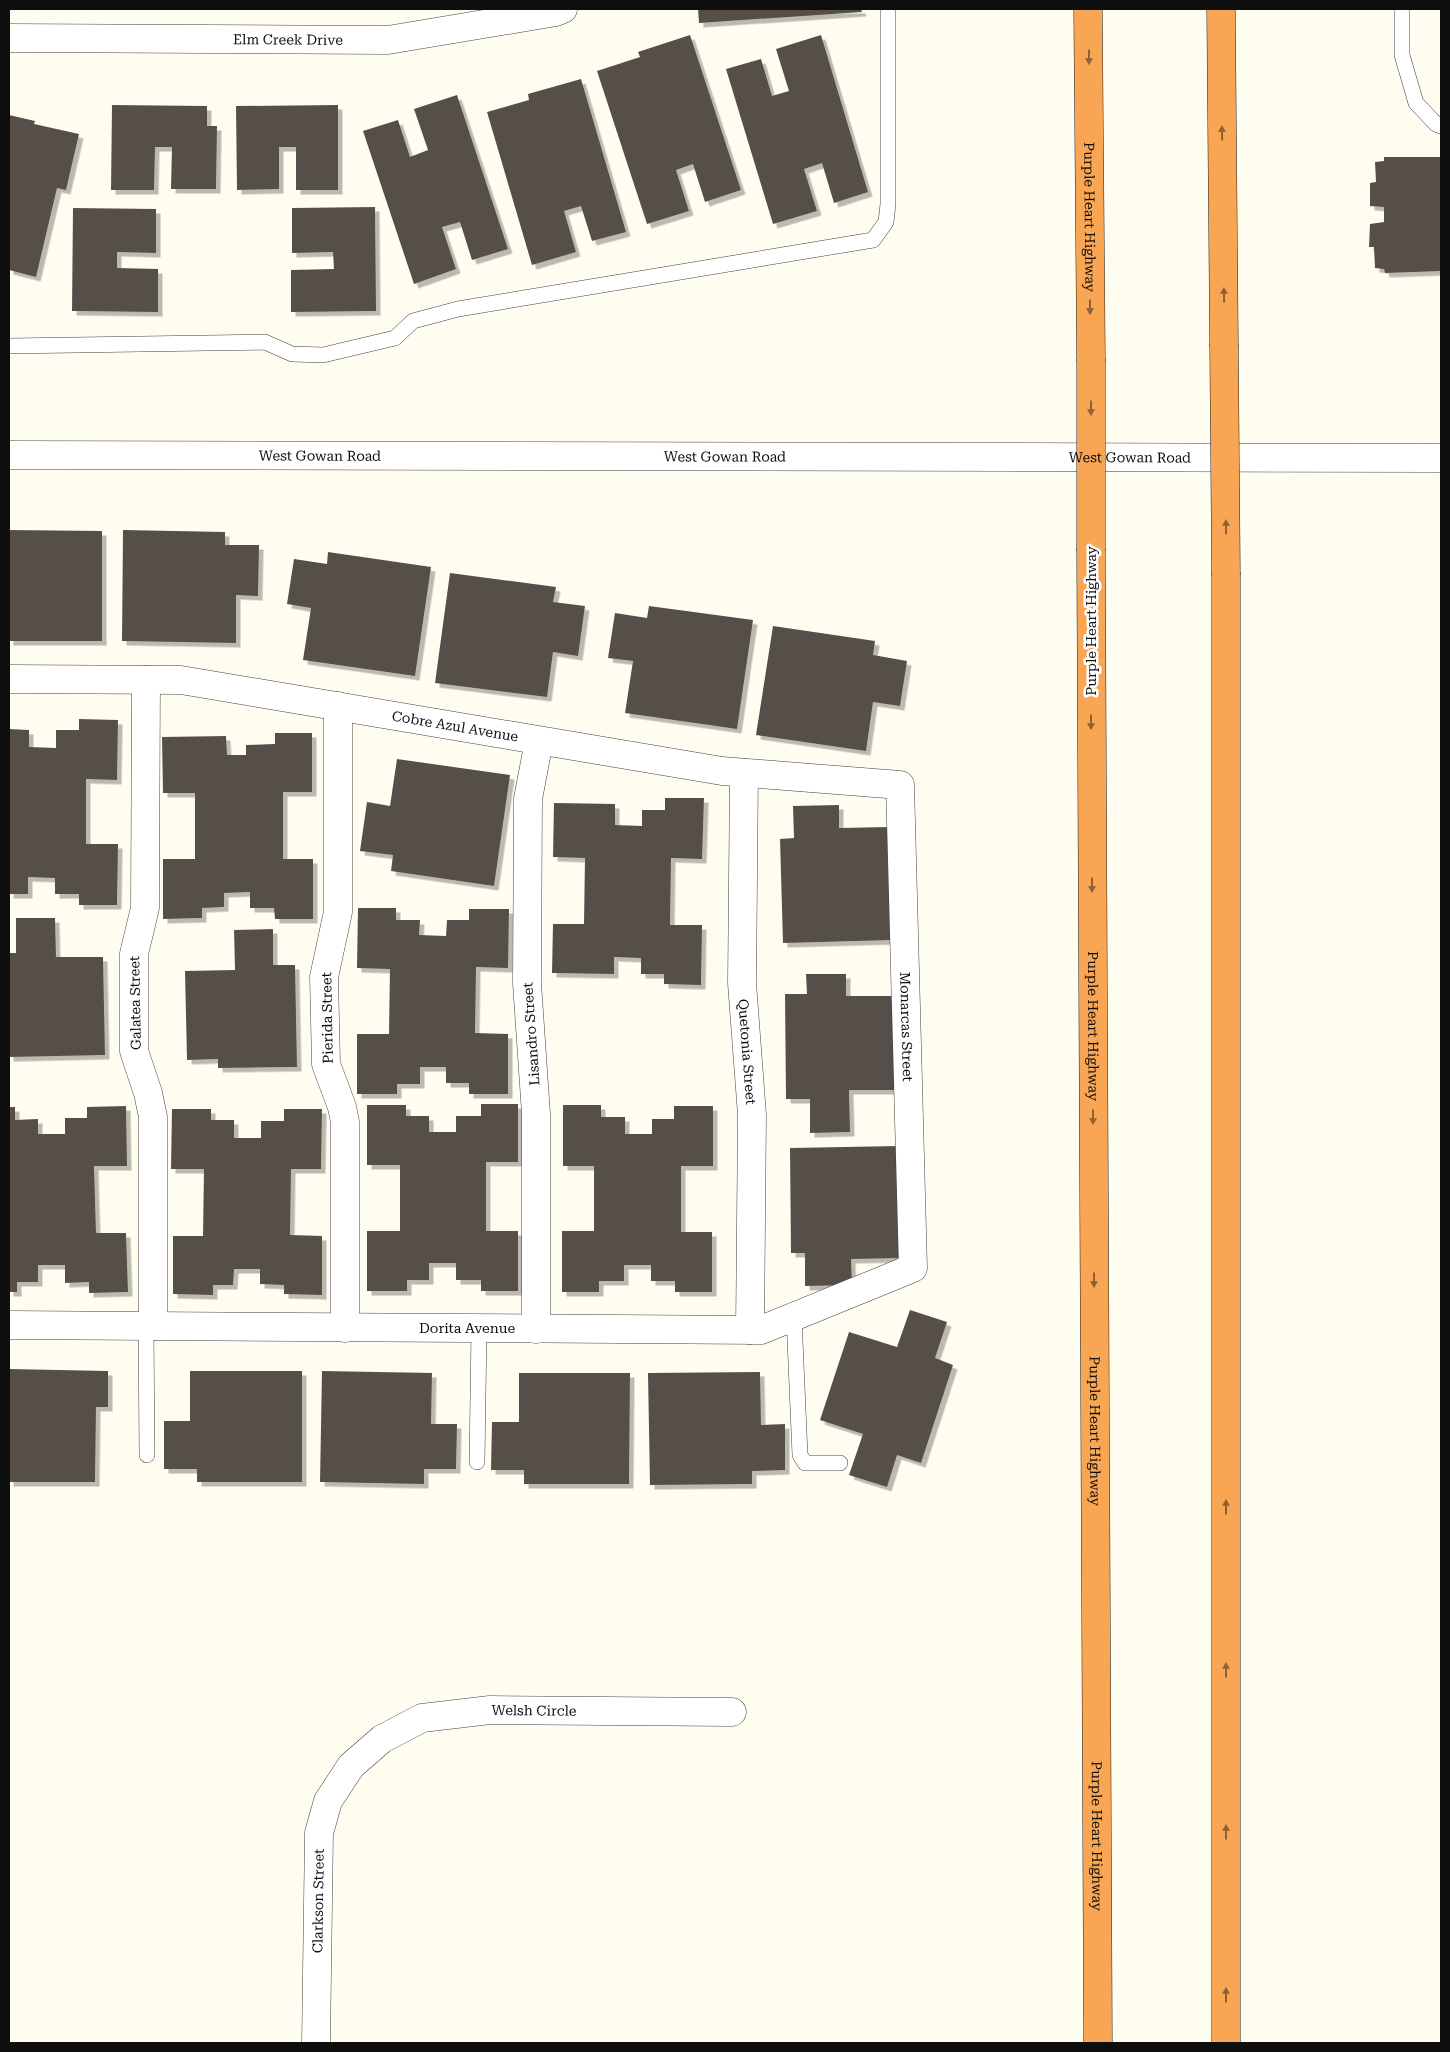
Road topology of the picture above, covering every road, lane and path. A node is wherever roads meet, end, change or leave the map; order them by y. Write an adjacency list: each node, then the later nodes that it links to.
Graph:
1 (563, 9): 6 (street, Elm Creek Drive)
2 (888, 9): 8 (lane)
3 (1088, 9): 31 (highway, Purple Heart Highway, one-way to 31, bridge)
4 (1221, 9): 32 (highway, one-way to 4, bridge)
5 (1402, 9): 7 (lane)
6 (9, 38)
7 (1441, 126)
8 (9, 346)
9 (9, 455): 10 (street, West Gowan Road)
10 (1441, 458)
11 (9, 678): 12 (street, Cobre Azul Avenue)
12 (146, 680): 13 (street, Cobre Azul Avenue); 20 (street, Galatea Street)
13 (338, 706): 14 (street, Cobre Azul Avenue); 21 (street, Pierida Street)
14 (539, 741): 15 (street, Cobre Azul Avenue); 23 (street, Lisandro Street)
15 (744, 773): 16 (street, Cobre Azul Avenue); 24 (street, Quetonia Street)
16 (900, 784): 17 (street, Monarcas Street)
17 (913, 1268): 18 (street, Dorita Avenue)
18 (794, 1317): 24 (street, Dorita Avenue); 27 (lane)
19 (9, 1325): 20 (street, Dorita Avenue)
20 (149, 1326): 21 (street, Dorita Avenue); 25 (lane)
21 (345, 1328): 22 (street, Dorita Avenue)
22 (479, 1329): 23 (street, Dorita Avenue); 26 (lane)
23 (536, 1329): 24 (street, Dorita Avenue)
24 (750, 1330)
25 (146, 1455)
26 (477, 1462)
27 (840, 1462)
28 (732, 1712): 29 (street, Welsh Circle)
29 (351, 1766): 30 (street, Clarkson Street)
30 (316, 2043)
31 (1098, 2043)
32 (1226, 2043)

